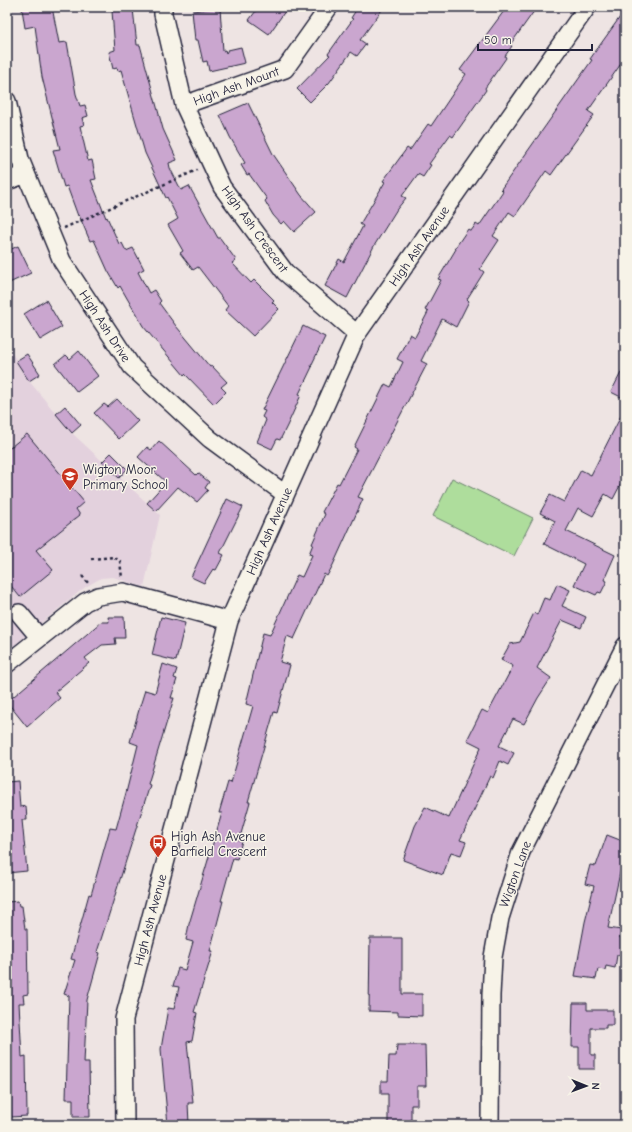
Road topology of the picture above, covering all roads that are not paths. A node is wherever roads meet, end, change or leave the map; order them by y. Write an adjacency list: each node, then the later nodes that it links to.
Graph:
1 (163, 7): 5 (street, High Ash Crescent)
2 (329, 7): 5 (street, High Ash Mount)
3 (587, 7): 8 (street, High Ash Avenue)
4 (7, 101): 6 (street, High Ash Drive)
5 (184, 105): 8 (street, High Ash Crescent)
6 (26, 174): 7 (street); 9 (street, High Ash Drive)
7 (7, 181)
8 (357, 334): 9 (street, High Ash Avenue)
9 (285, 494): 11 (street, High Ash Avenue)
10 (19, 613): 12 (street)
11 (229, 620): 12 (street); 15 (street, High Ash Avenue)
12 (39, 637): 14 (street)
13 (625, 646): 16 (street, Wigton Lane)
14 (7, 664)
15 (125, 1125)
16 (490, 1125)

